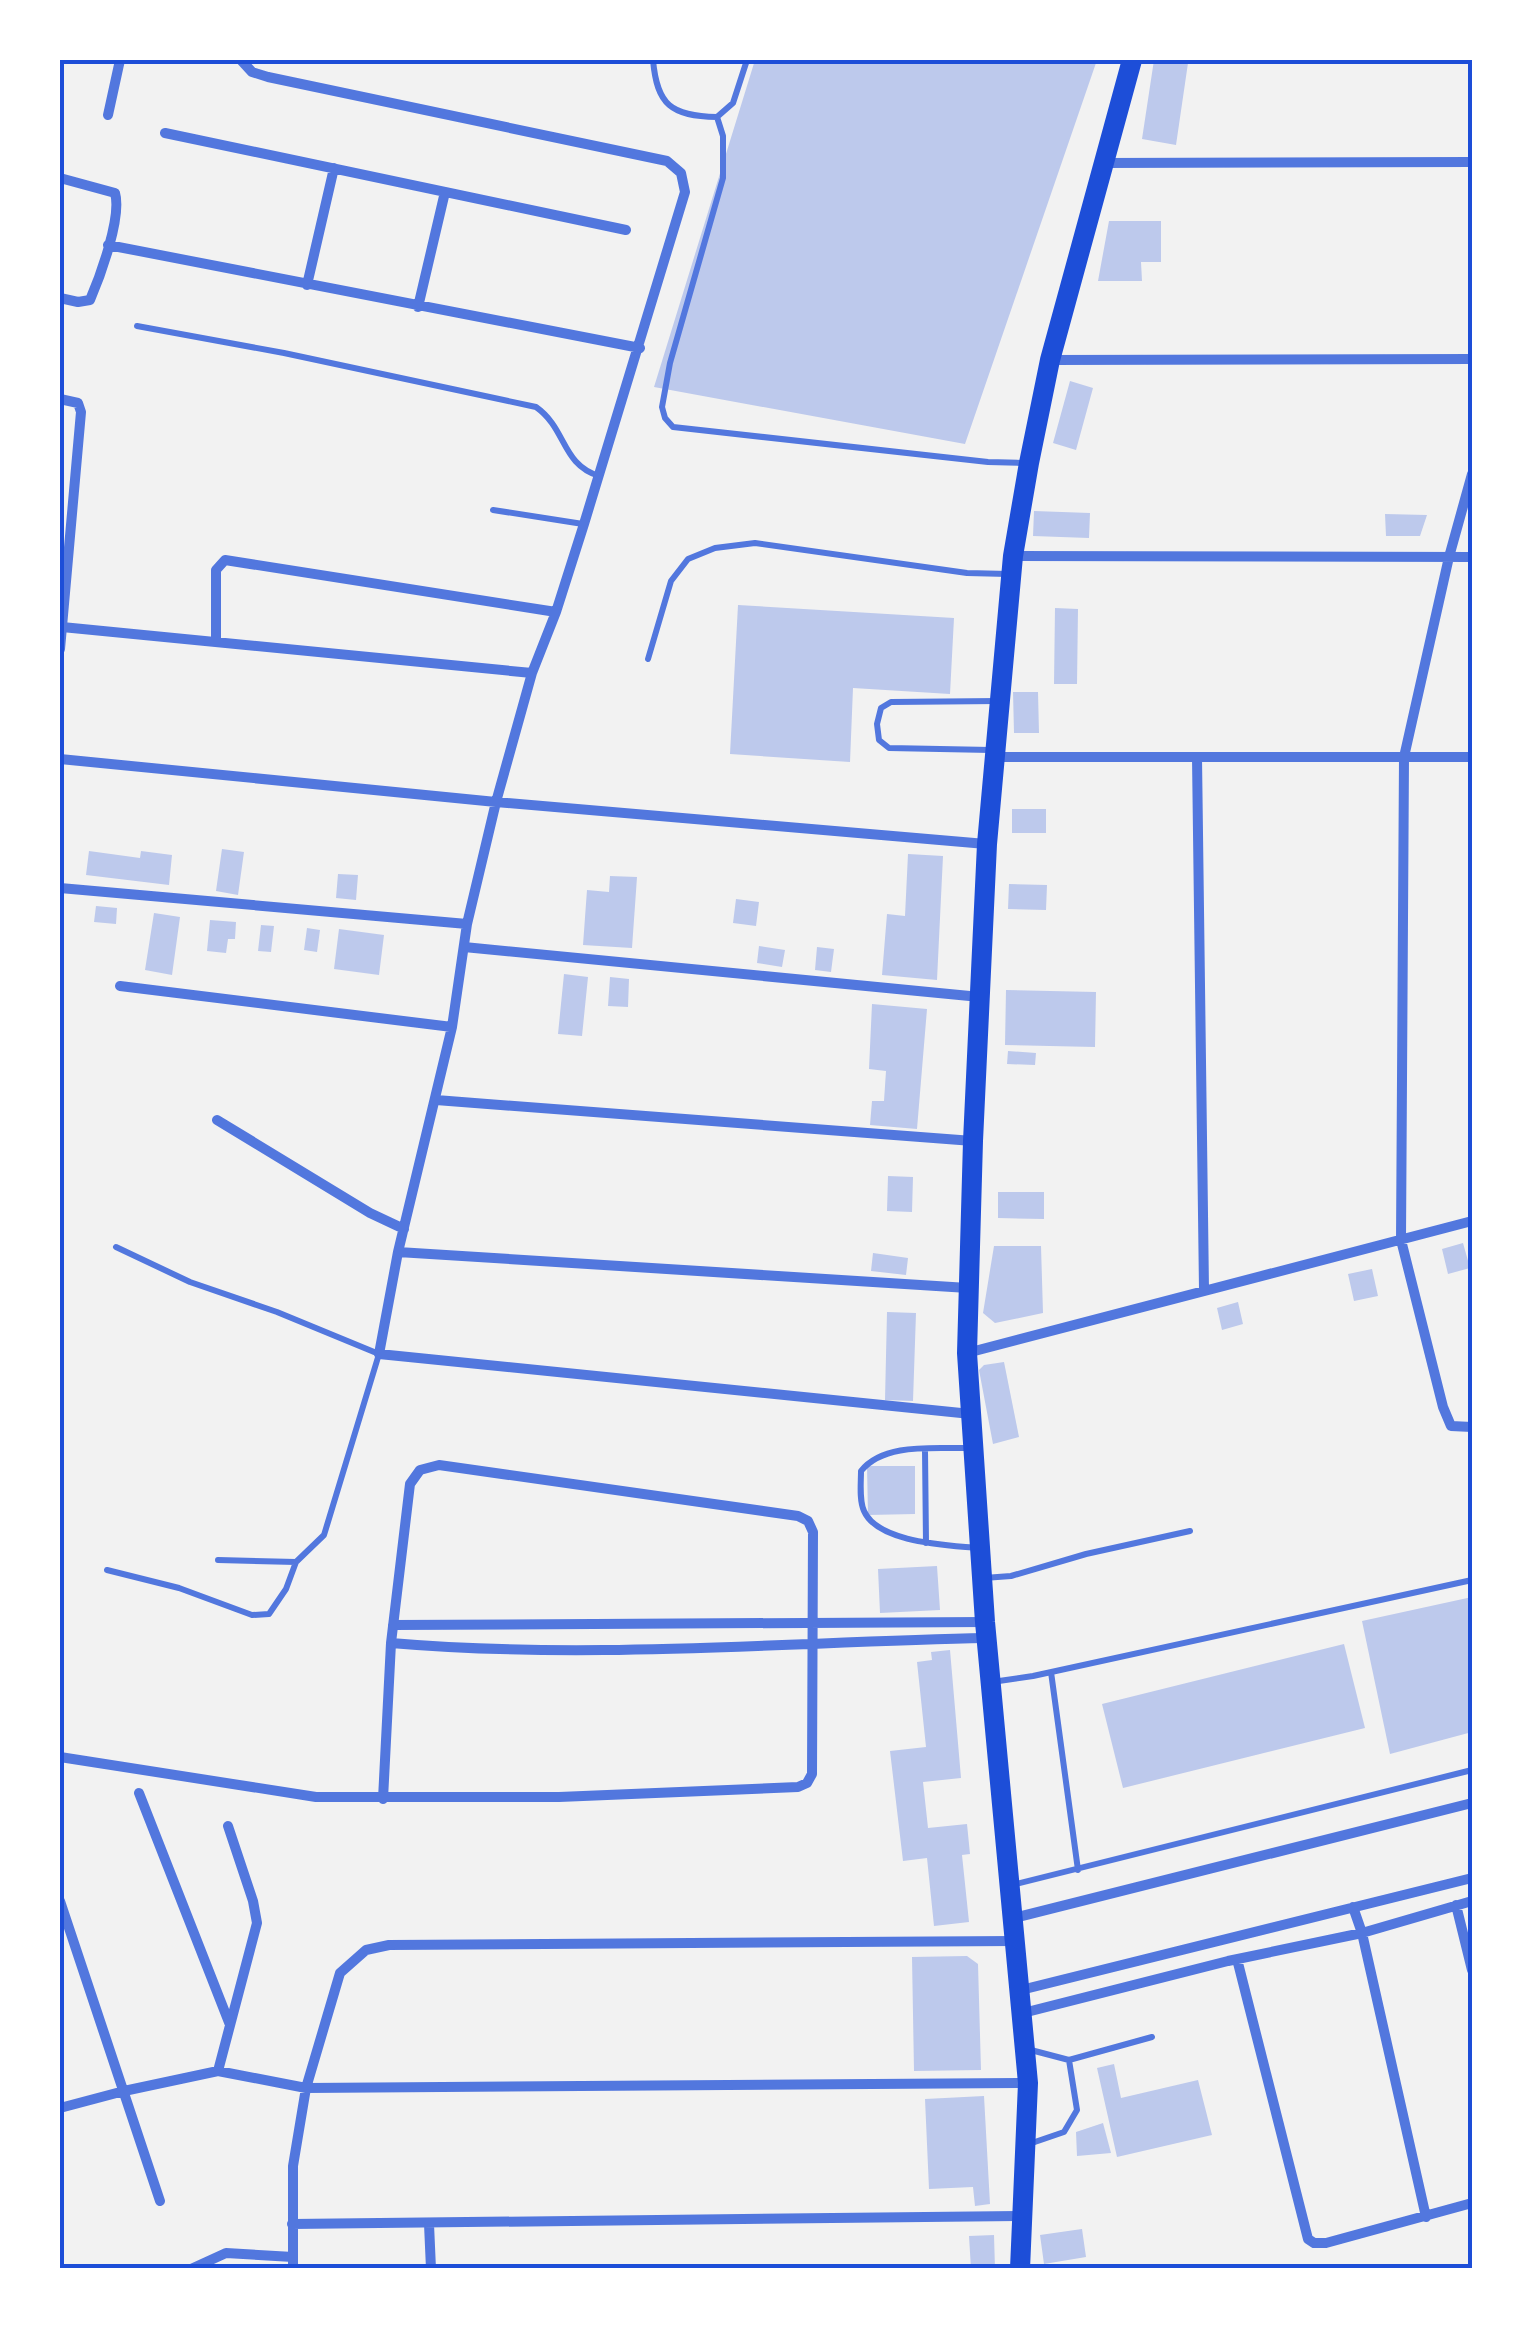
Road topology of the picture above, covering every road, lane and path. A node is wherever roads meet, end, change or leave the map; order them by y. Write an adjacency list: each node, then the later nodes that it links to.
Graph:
1 (120, 60): 6 (street)
2 (241, 60): 20 (street)
3 (653, 60): 7 (lane)
4 (747, 60): 7 (lane)
5 (1132, 60): 10 (main road)
6 (108, 115)
7 (717, 117): 24 (lane)
8 (165, 133): 11 (street)
9 (1472, 162): 10 (street)
10 (1103, 164): 22 (main road)
11 (334, 168): 13 (street); 16 (street)
12 (60, 178): 15 (street)
13 (445, 192): 14 (street); 18 (street)
14 (626, 230)
15 (108, 245): 16 (street); 17 (street)
16 (307, 285): 18 (street)
17 (60, 298)
18 (418, 307): 20 (street)
19 (138, 326): 26 (lane)
20 (640, 348): 26 (street)
21 (1472, 359): 22 (street)
22 (1050, 360): 24 (main road)
23 (60, 399): 33 (street)
24 (1030, 462): 31 (main road)
25 (1472, 474): 29 (street)
26 (599, 476): 28 (street)
27 (494, 510): 28 (lane)
28 (584, 524): 32 (street)
29 (1448, 557): 30 (street); 31 (street); 40 (street)
30 (1472, 557)
31 (1012, 566): 36 (lane); 38 (main road)
32 (556, 612): 34 (street); 37 (street)
33 (62, 627): 34 (street); 35 (street)
34 (216, 642): 37 (street)
35 (60, 649)
36 (648, 659)
37 (532, 673): 44 (street)
38 (1000, 701): 39 (main road); 39 (lane)
39 (995, 753): 41 (street); 45 (main road)
40 (1404, 756): 41 (street); 42 (street); 57 (street)
41 (1197, 757): 61 (street)
42 (1472, 757)
43 (60, 759): 44 (street)
44 (496, 802): 45 (street); 47 (street)
45 (987, 844): 50 (main road)
46 (60, 888): 47 (street)
47 (466, 924): 48 (street)
48 (464, 947): 50 (street); 51 (street)
49 (120, 986): 51 (street)
50 (980, 997): 54 (main road)
51 (452, 1027): 52 (street)
52 (436, 1100): 54 (street); 56 (street)
53 (217, 1120): 56 (street)
54 (972, 1140): 60 (main road)
55 (1472, 1221): 57 (street)
56 (404, 1228): 59 (street)
57 (1401, 1240): 61 (street); 65 (street)
58 (116, 1248): 63 (lane)
59 (398, 1252): 60 (street); 63 (street)
60 (968, 1288): 62 (main road)
61 (1204, 1290): 62 (street)
62 (967, 1353): 64 (main road)
63 (379, 1354): 64 (street); 72 (lane)
64 (972, 1414): 66 (main road)
65 (1472, 1427)
66 (974, 1448): 67 (lane); 70 (main road)
67 (925, 1450): 69 (lane); 69 (lane)
68 (1190, 1531): 74 (lane)
69 (926, 1544): 70 (lane)
70 (980, 1548): 74 (main road)
71 (218, 1560): 72 (lane)
72 (296, 1562): 73 (lane)
73 (107, 1570)
74 (983, 1578): 79 (main road)
75 (1472, 1580): 83 (lane)
76 (812, 1623): 77 (street); 78 (street); 79 (street); 81 (street)
77 (607, 1624): 78 (street); 82 (street)
78 (394, 1625): 80 (street)
79 (986, 1630): 81 (street); 84 (main road)
80 (391, 1642): 82 (street); 88 (street)
81 (812, 1644): 82 (street); 88 (street)
82 (607, 1648)
83 (1051, 1672): 84 (lane); 91 (lane)
84 (991, 1682): 93 (main road)
85 (60, 1757): 88 (street)
86 (1472, 1770): 91 (lane)
87 (139, 1793): 105 (street)
88 (383, 1799)
89 (1472, 1803): 98 (street)
90 (228, 1826): 105 (street)
91 (1078, 1870): 93 (lane)
92 (1472, 1878): 97 (street)
93 (1011, 1885): 98 (main road)
94 (60, 1900): 112 (street)
95 (1472, 1902): 96 (street)
96 (1456, 1905): 99 (street); 102 (street)
97 (1353, 1907): 99 (street); 103 (street)
98 (1014, 1918): 100 (main road)
99 (1362, 1934): 101 (street); 118 (street)
100 (1016, 1942): 103 (main road); 111 (street)
101 (1237, 1959): 104 (street); 118 (street)
102 (1472, 1970)
103 (1021, 1990): 104 (main road)
104 (1024, 2013): 107 (main road)
105 (230, 2026): 109 (street)
106 (1152, 2037): 108 (lane)
107 (1026, 2049): 108 (lane); 110 (main road)
108 (1069, 2060): 114 (lane)
109 (218, 2071): 111 (street); 112 (street)
110 (1028, 2083): 111 (street); 114 (main road)
111 (306, 2088): 119 (street)
112 (124, 2091): 113 (street); 115 (street)
113 (60, 2108)
114 (1026, 2145): 117 (main road)
115 (160, 2200)
116 (1472, 2203): 118 (street)
117 (1024, 2216): 120 (street); 125 (main road)
118 (1426, 2217)
119 (292, 2224): 120 (street); 121 (street)
120 (429, 2224): 124 (street)
121 (293, 2263): 123 (street)
122 (1137, 2267): 125 (lane)
123 (190, 2269)
124 (431, 2269)
125 (1021, 2269)

